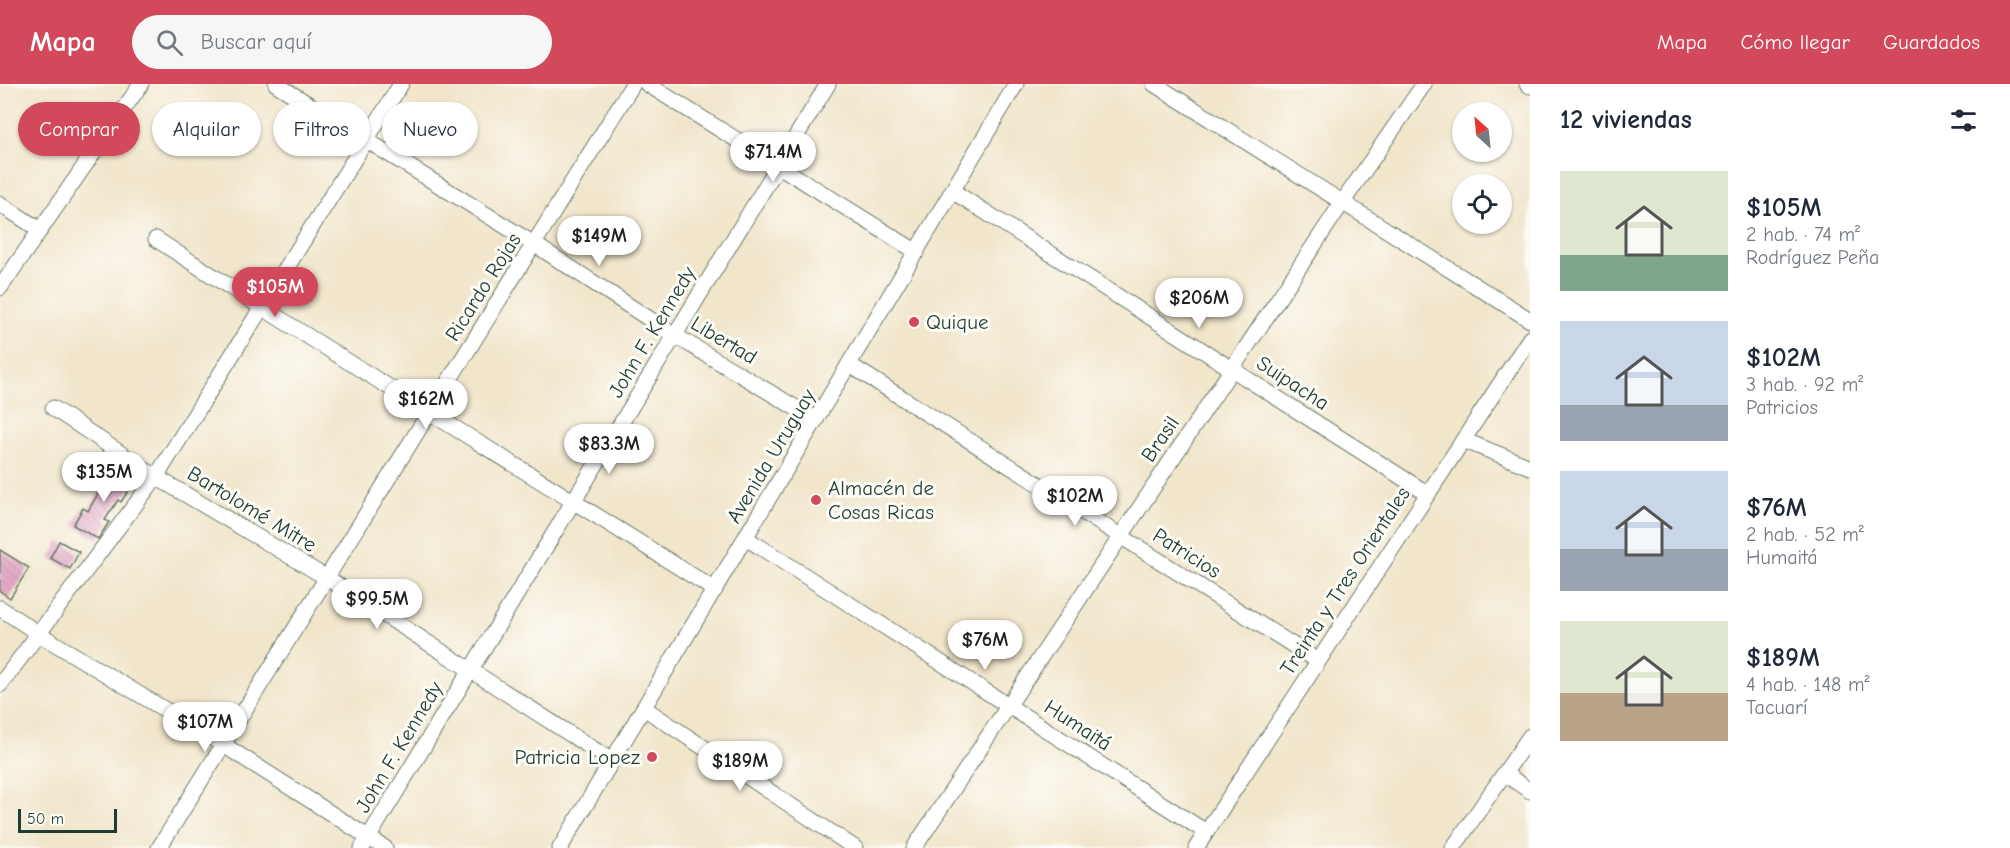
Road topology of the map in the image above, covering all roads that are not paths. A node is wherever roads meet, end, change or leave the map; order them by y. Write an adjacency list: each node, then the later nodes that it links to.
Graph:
1 (141, 84): 18 (street)
2 (276, 84): 10 (street, Libertad)
3 (401, 84): 11 (street)
4 (633, 84): 20 (street, Ricardo Rojas)
5 (647, 84): 14 (street)
6 (828, 84): 14 (street, John F. Kennedy)
7 (1016, 84): 15 (street, Avenida Uruguay)
8 (1154, 84): 16 (street)
9 (1424, 84): 16 (street, Brasil)
10 (304, 102)
11 (370, 134)
12 (370, 143): 20 (street, Libertad)
13 (357, 156): 23 (street)
14 (778, 166): 21 (street); 25 (street, John F. Kennedy)
15 (954, 192): 21 (street, Avenida Uruguay); 28 (street, Suipacha)
16 (1342, 203): 24 (street); 28 (street, Brasil)
17 (0, 204): 18 (street)
18 (40, 230): 22 (street)
19 (156, 239): 23 (street)
20 (534, 244): 25 (street, Libertad); 30 (street, Ricardo Rojas)
21 (917, 252): 27 (street, Avenida Uruguay)
22 (0, 288)
23 (262, 308): 30 (street); 34 (street)
24 (1530, 320)
25 (674, 335): 31 (street, Libertad); 36 (street, John F. Kennedy)
26 (1530, 338): 32 (street, Treinta y Tres Orientales)
27 (850, 365): 31 (street, Avenida Uruguay); 37 (street, Patricios)
28 (1232, 369): 35 (street, Suipacha); 37 (street, Brasil)
29 (53, 408): 34 (street, Bartolomé Mitre)
30 (429, 412): 36 (street); 39 (street, Ricardo Rojas)
31 (816, 420): 38 (street, Avenida Uruguay)
32 (1463, 440): 33 (street); 35 (street, Treinta y Tres Orientales)
33 (1530, 467)
34 (156, 477): 39 (street, Bartolomé Mitre); 42 (street)
35 (1428, 494): 43 (street, Treinta y Tres Orientales)
36 (574, 500): 40 (street); 44 (street, John F. Kennedy)
37 (1121, 536): 43 (street, Patricios); 46 (street, Brasil)
38 (746, 538): 40 (street, Avenida Uruguay); 46 (street, Humaitá)
39 (327, 578): 44 (street, Bartolomé Mitre); 49 (street, Ricardo Rojas)
40 (715, 590): 47 (street, Avenida Uruguay)
41 (0, 608): 42 (street)
42 (39, 634): 45 (street); 49 (street)
43 (1318, 661): 53 (street, Treinta y Tres Orientales)
44 (470, 670): 50 (street, Bartolomé Mitre); 54 (street, John F. Kennedy)
45 (0, 685)
46 (1008, 706): 53 (street, Humaitá); 59 (street, Brasil)
47 (644, 708): 50 (street, Avenida Uruguay); 58 (street)
48 (1530, 736): 51 (street)
49 (222, 744): 54 (street); 55 (street, Ricardo Rojas)
50 (612, 761): 57 (street, Avenida Uruguay)
51 (1505, 774): 52 (street); 61 (street)
52 (1530, 790)
53 (1206, 832): 60 (street, Treinta y Tres Orientales)
54 (365, 842): 56 (street)
55 (159, 848)
56 (385, 848)
57 (560, 848)
58 (855, 848)
59 (914, 848)
60 (1196, 848)
61 (1454, 848)

